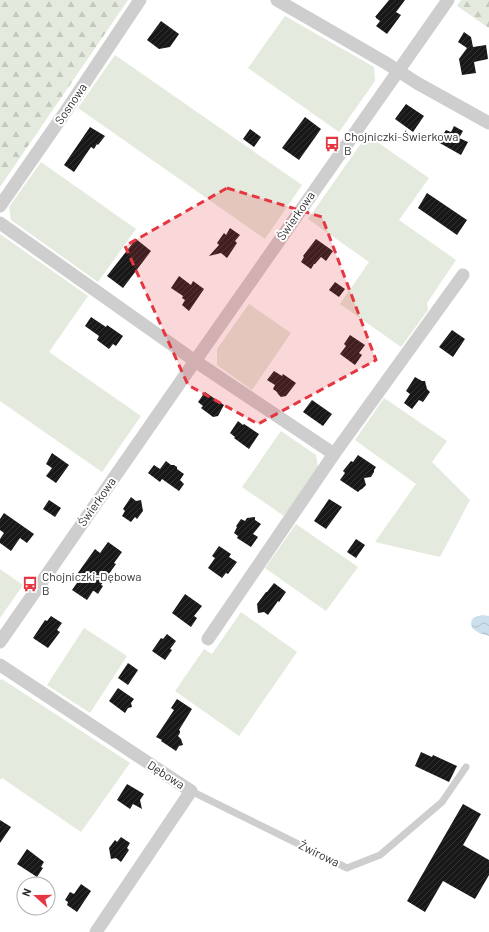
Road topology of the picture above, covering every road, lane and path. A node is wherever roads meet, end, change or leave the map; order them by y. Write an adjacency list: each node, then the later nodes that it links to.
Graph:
1 (140, 0): 6 (street, Sosnowa)
2 (278, 0): 4 (street)
3 (448, 0): 4 (street, Świerkowa)
4 (398, 71): 5 (street); 9 (street, Świerkowa)
5 (489, 123)
6 (0, 206)
7 (0, 223): 9 (street)
8 (463, 275): 10 (street)
9 (195, 361): 10 (street); 12 (street, Świerkowa)
10 (334, 454): 11 (street)
11 (208, 639)
12 (0, 642)
13 (0, 665): 15 (street, Dębowa)
14 (466, 767): 15 (lane, Żwirowa)
15 (190, 791): 16 (street, Dębowa)
16 (96, 932)

